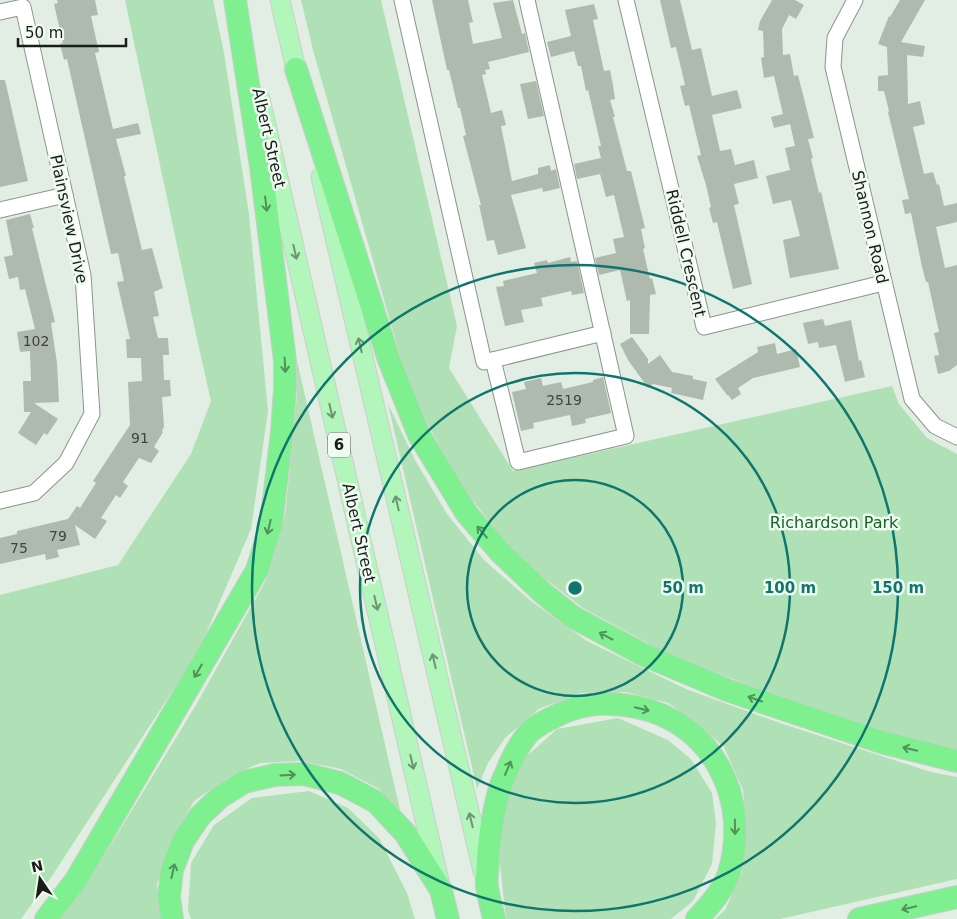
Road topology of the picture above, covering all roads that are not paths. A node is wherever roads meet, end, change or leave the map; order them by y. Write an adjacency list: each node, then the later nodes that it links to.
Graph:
1 (236, 0): 18 (main road, Albert Street / 6, one-way to 18); 20 (highway, one-way to 20)
2 (280, 0): 8 (main road)
3 (402, 0): 13 (street)
4 (527, 0): 12 (street)
5 (626, 0): 11 (street, Riddell Crescent)
6 (855, 0): 11 (street, Shannon Road)
7 (0, 12): 9 (street, Plainsview Drive)
8 (296, 69): 16 (highway, one-way to 8); 17 (main road, one-way to 8)
9 (65, 195): 10 (street); 15 (street, Plainsview Drive)
10 (0, 210)
11 (884, 284): 14 (street, Shannon Road)
12 (602, 333): 13 (street); 13 (street)
13 (488, 361)
14 (957, 437)
15 (0, 501)
16 (957, 761)
17 (487, 884): 23 (highway); 24 (highway, one-way to 24)
18 (441, 890): 21 (highway, one-way to 18); 22 (highway, 6)
19 (957, 897): 25 (highway, one-way to 25)
20 (46, 919)
21 (172, 919)
22 (448, 919)
23 (494, 919)
24 (697, 919)
25 (859, 919)

